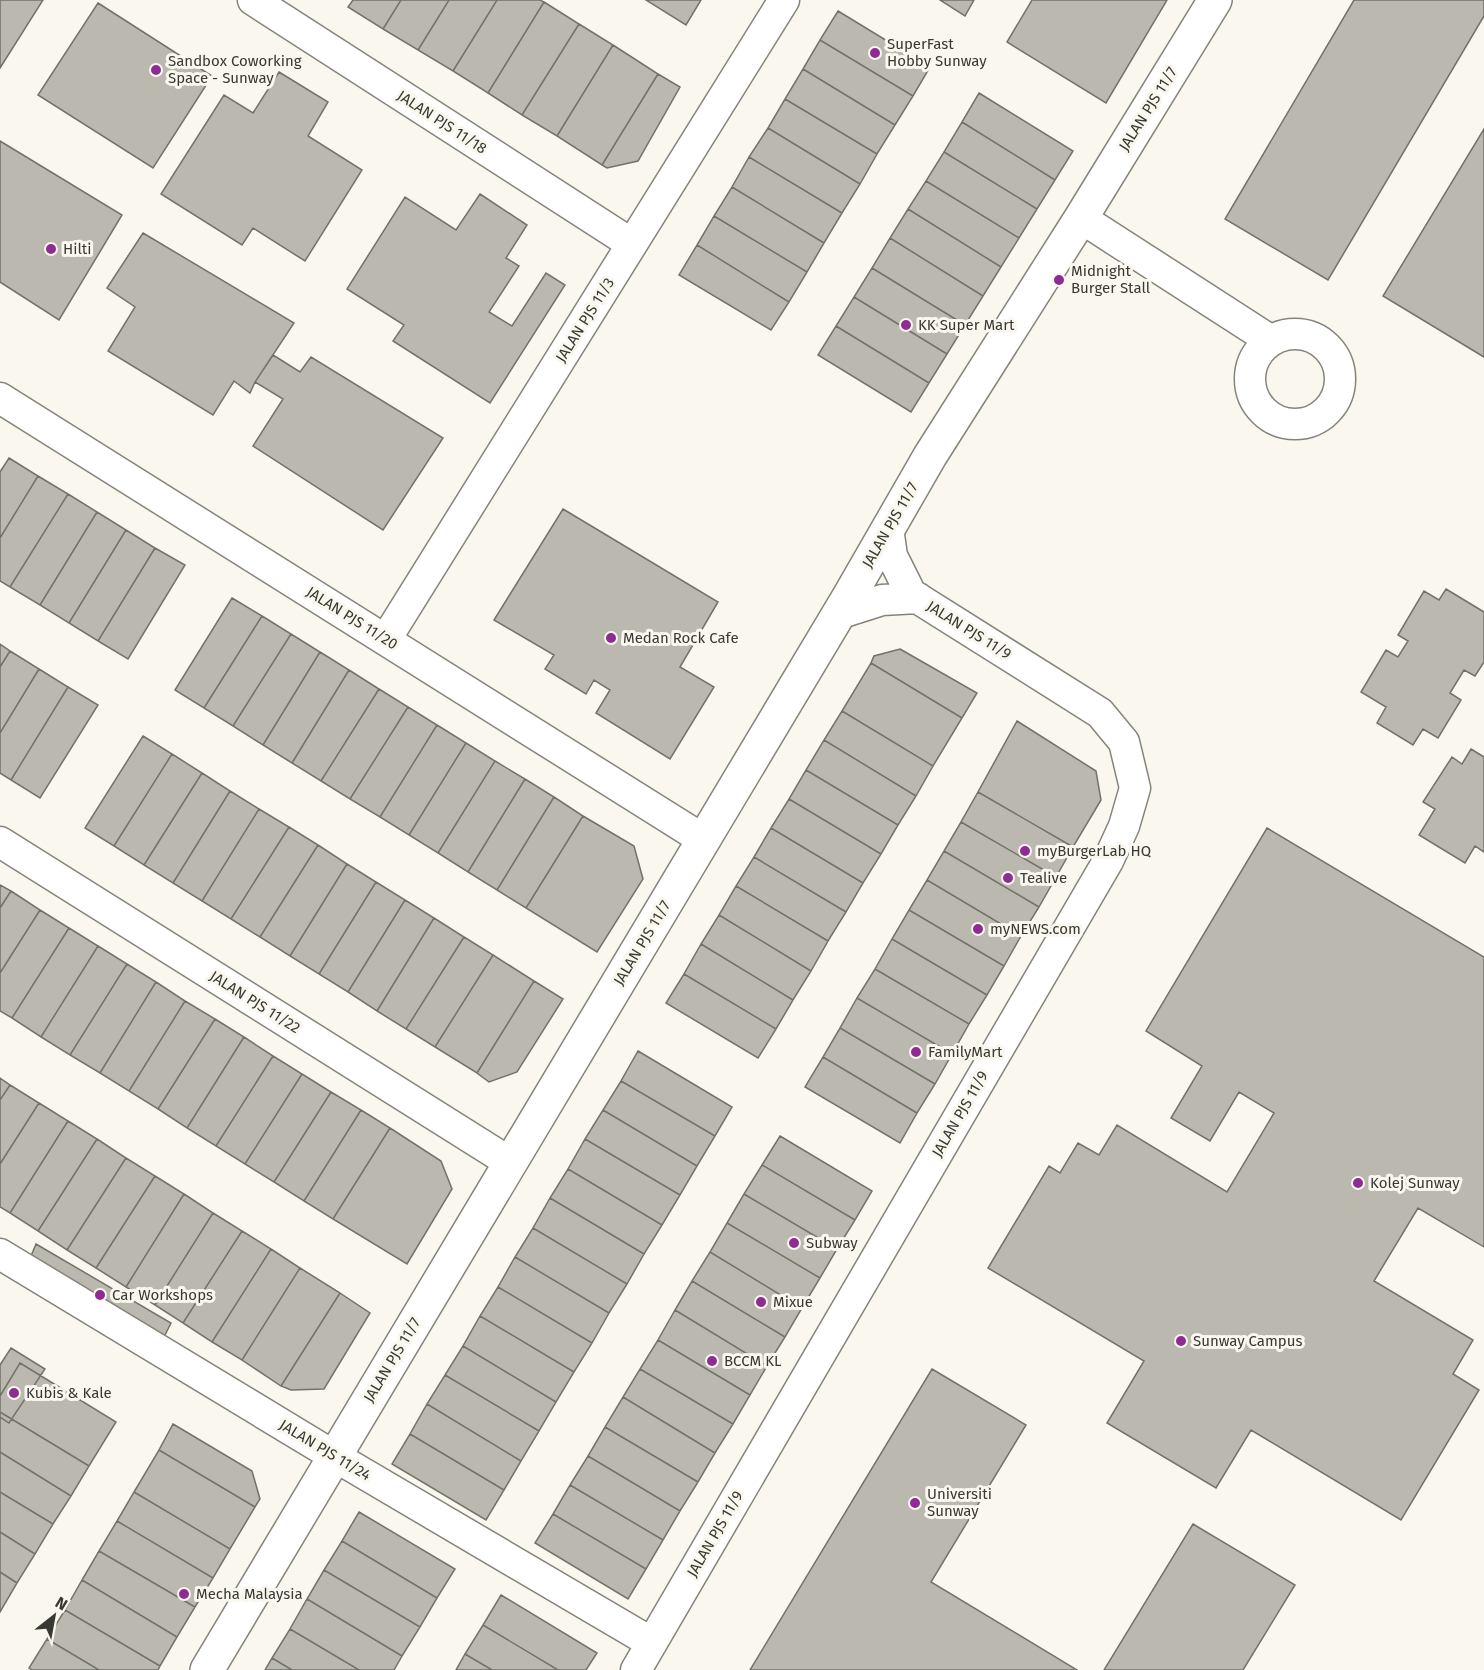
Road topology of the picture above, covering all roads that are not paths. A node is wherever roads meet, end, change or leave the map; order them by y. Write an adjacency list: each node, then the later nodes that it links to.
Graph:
1 (253, 0): 5 (street, JALAN PJS 11/18)
2 (784, 0): 5 (street, JALAN PJS 11/3)
3 (1215, 0): 4 (street, JALAN PJS 11/7)
4 (1081, 218): 6 (street); 8 (street, JALAN PJS 11/7)
5 (632, 244): 11 (street, JALAN PJS 11/3)
6 (1270, 340)
7 (0, 398): 11 (street, JALAN PJS 11/20)
8 (888, 528): 9 (street, JALAN PJS 11/9); 10 (street, JALAN PJS 11/7)
9 (918, 598): 10 (street); 17 (street, JALAN PJS 11/9)
10 (838, 614): 12 (street, JALAN PJS 11/7)
11 (386, 639): 12 (street, JALAN PJS 11/20)
12 (704, 840): 14 (street, JALAN PJS 11/7)
13 (0, 842): 14 (street, JALAN PJS 11/22)
14 (511, 1163): 16 (street, JALAN PJS 11/7)
15 (3, 1263): 16 (street, JALAN PJS 11/24)
16 (334, 1456): 17 (street, JALAN PJS 11/24); 18 (street, JALAN PJS 11/7)
17 (652, 1643): 19 (street, JALAN PJS 11/9)
18 (207, 1670)
19 (636, 1670)

